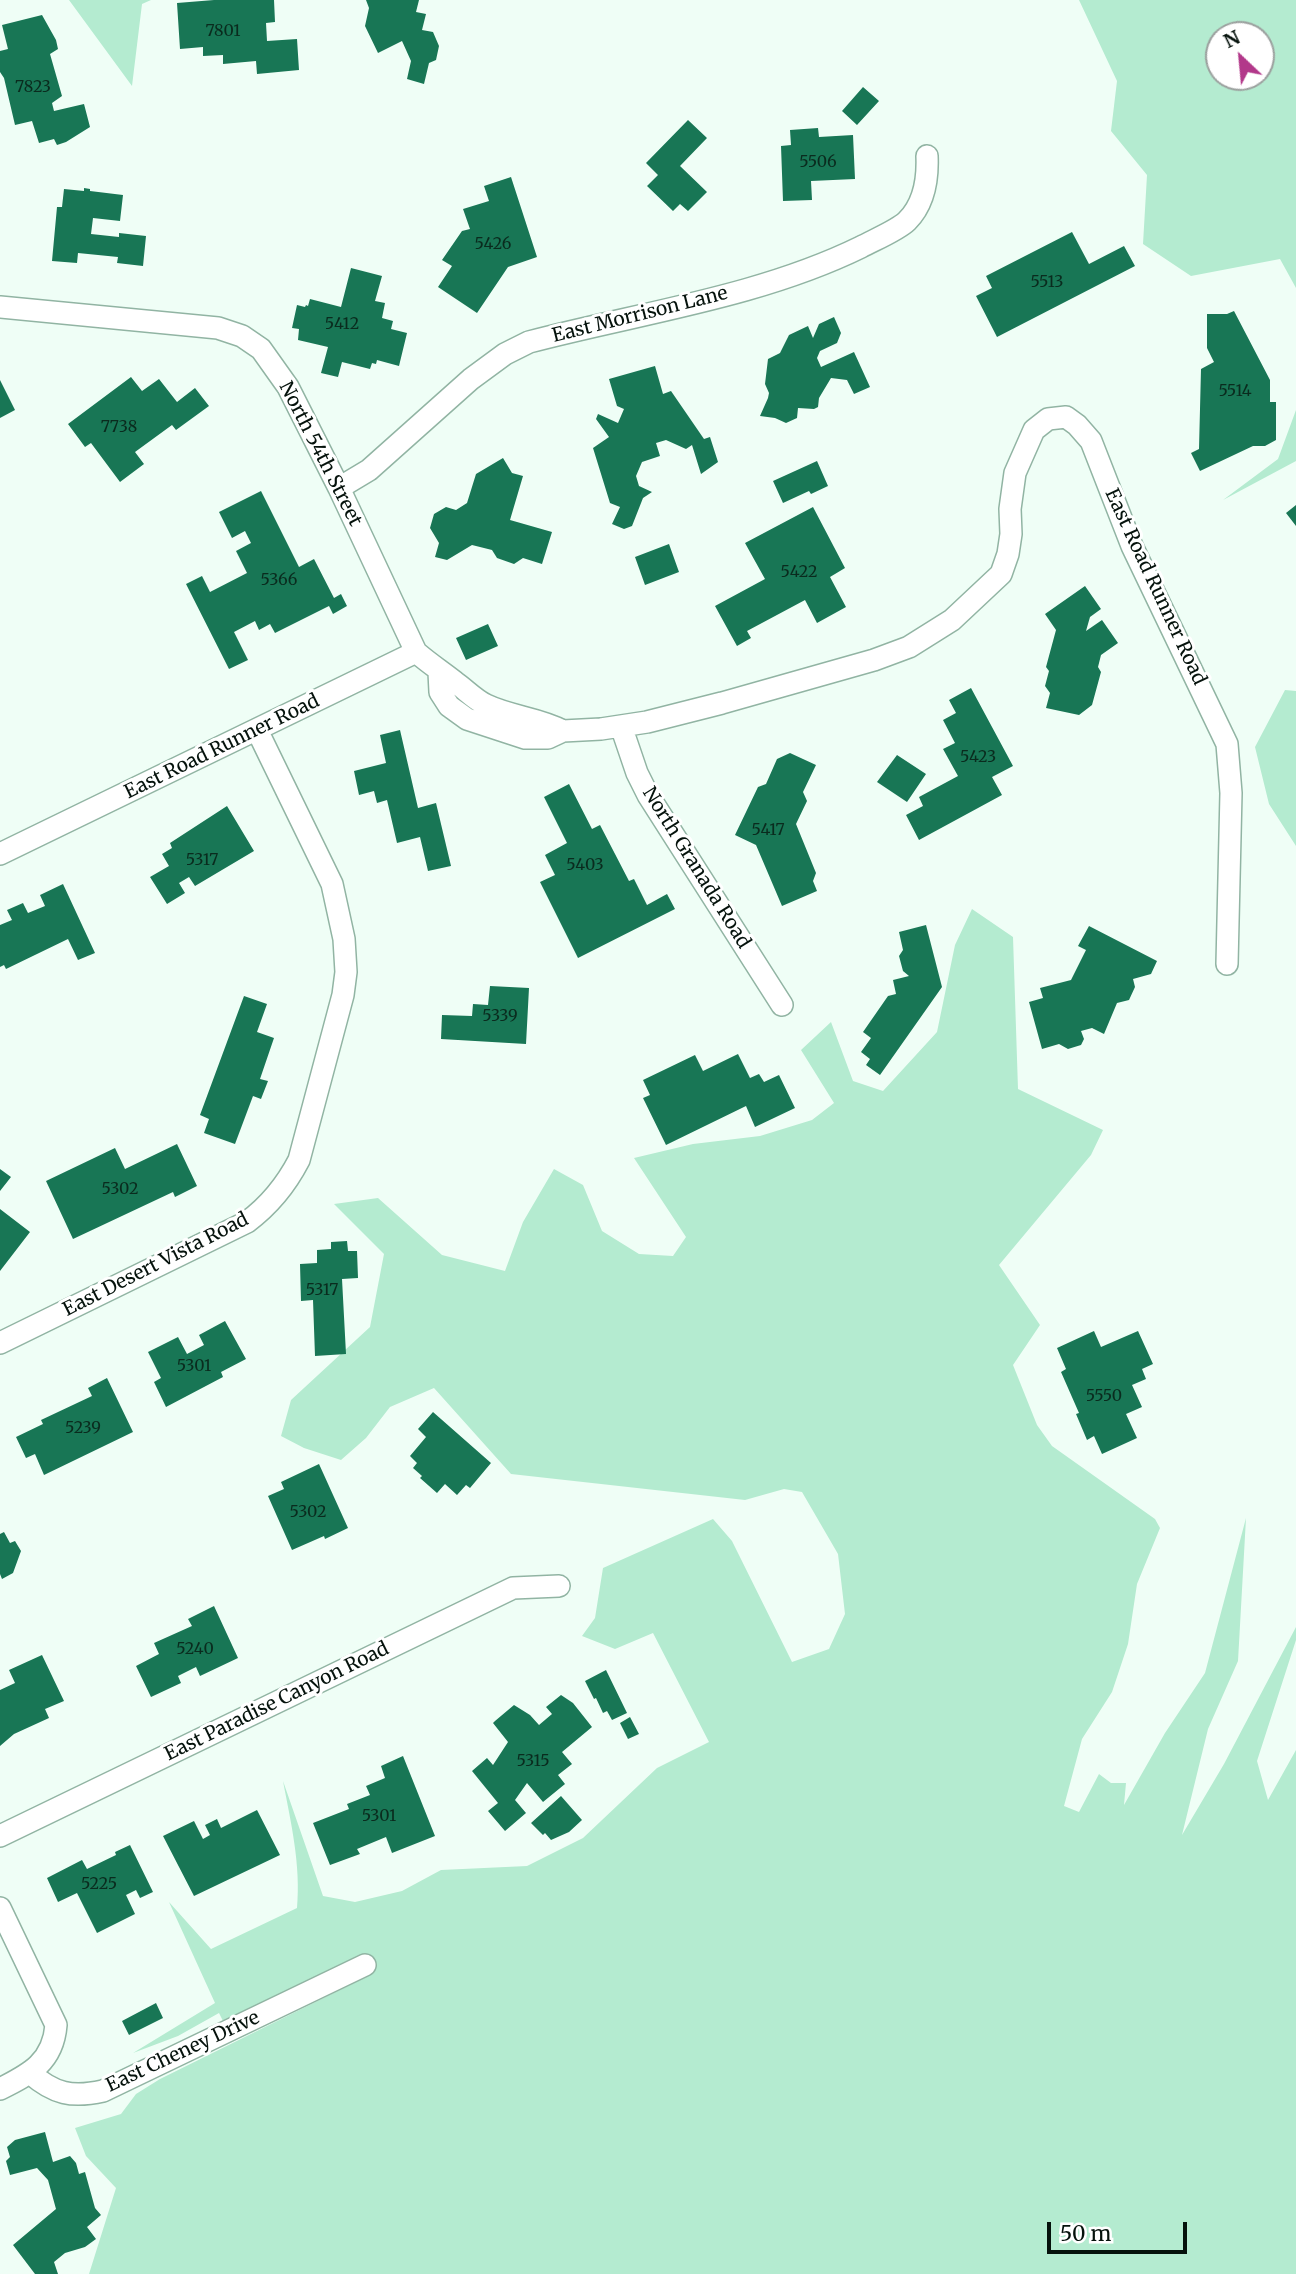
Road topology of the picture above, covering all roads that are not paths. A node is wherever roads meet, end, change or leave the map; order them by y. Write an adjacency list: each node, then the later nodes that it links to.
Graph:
1 (927, 156): 3 (street, East Morrison Lane)
2 (0, 307): 3 (street, North 54th Street)
3 (339, 488): 4 (street, North 54th Street)
4 (416, 652): 5 (street, East Road Runner Road); 6 (street, East Road Runner Road)
5 (621, 726): 8 (street, East Road Runner Road); 9 (street, North Granada Road)
6 (257, 730): 7 (street, East Road Runner Road); 10 (street, East Desert Vista Road)
7 (0, 854)
8 (1227, 964)
9 (782, 1005)
10 (0, 1343)
11 (559, 1586): 12 (street, East Paradise Canyon Road)
12 (0, 1836)
13 (0, 1908): 15 (street)
14 (365, 1965): 15 (street, East Cheney Drive)
15 (30, 2073): 16 (street)
16 (0, 2089)

